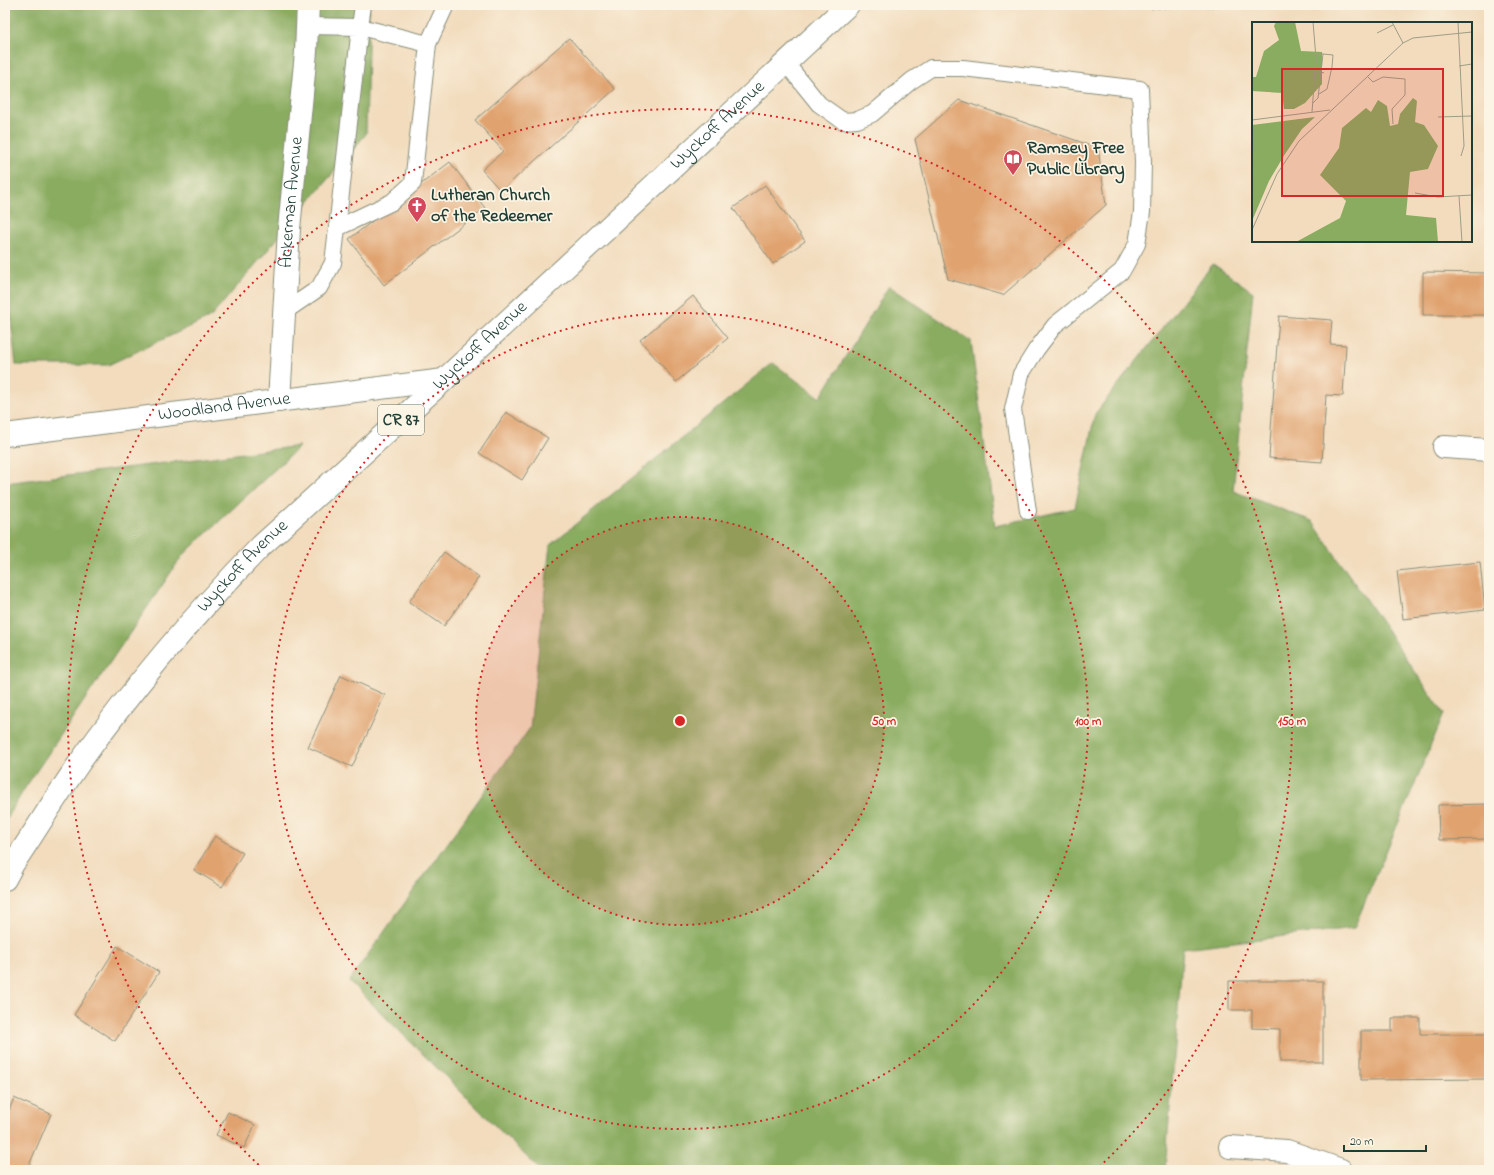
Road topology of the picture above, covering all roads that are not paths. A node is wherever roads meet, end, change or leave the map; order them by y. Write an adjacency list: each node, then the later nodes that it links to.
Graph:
1 (363, 5): 5 (lane)
2 (446, 5): 6 (lane)
3 (848, 5): 7 (main road, Wyckoff Avenue / CR 87)
4 (308, 15): 5 (lane); 9 (main road, Ackerman Avenue)
5 (360, 27): 6 (lane); 8 (lane)
6 (428, 44): 8 (lane)
7 (785, 62): 10 (main road, Wyckoff Avenue / CR 87); 15 (lane)
8 (337, 228): 9 (lane)
9 (284, 312): 11 (main road, Ackerman Avenue)
10 (444, 380): 11 (main road, Woodland Avenue); 16 (main road, Wyckoff Avenue / CR 87)
11 (279, 401): 12 (main road, Woodland Avenue)
12 (5, 435)
13 (1444, 447): 14 (main road)
14 (1489, 450)
15 (1028, 511)
16 (5, 879)
17 (1230, 1147): 18 (main road)
18 (1341, 1170)

